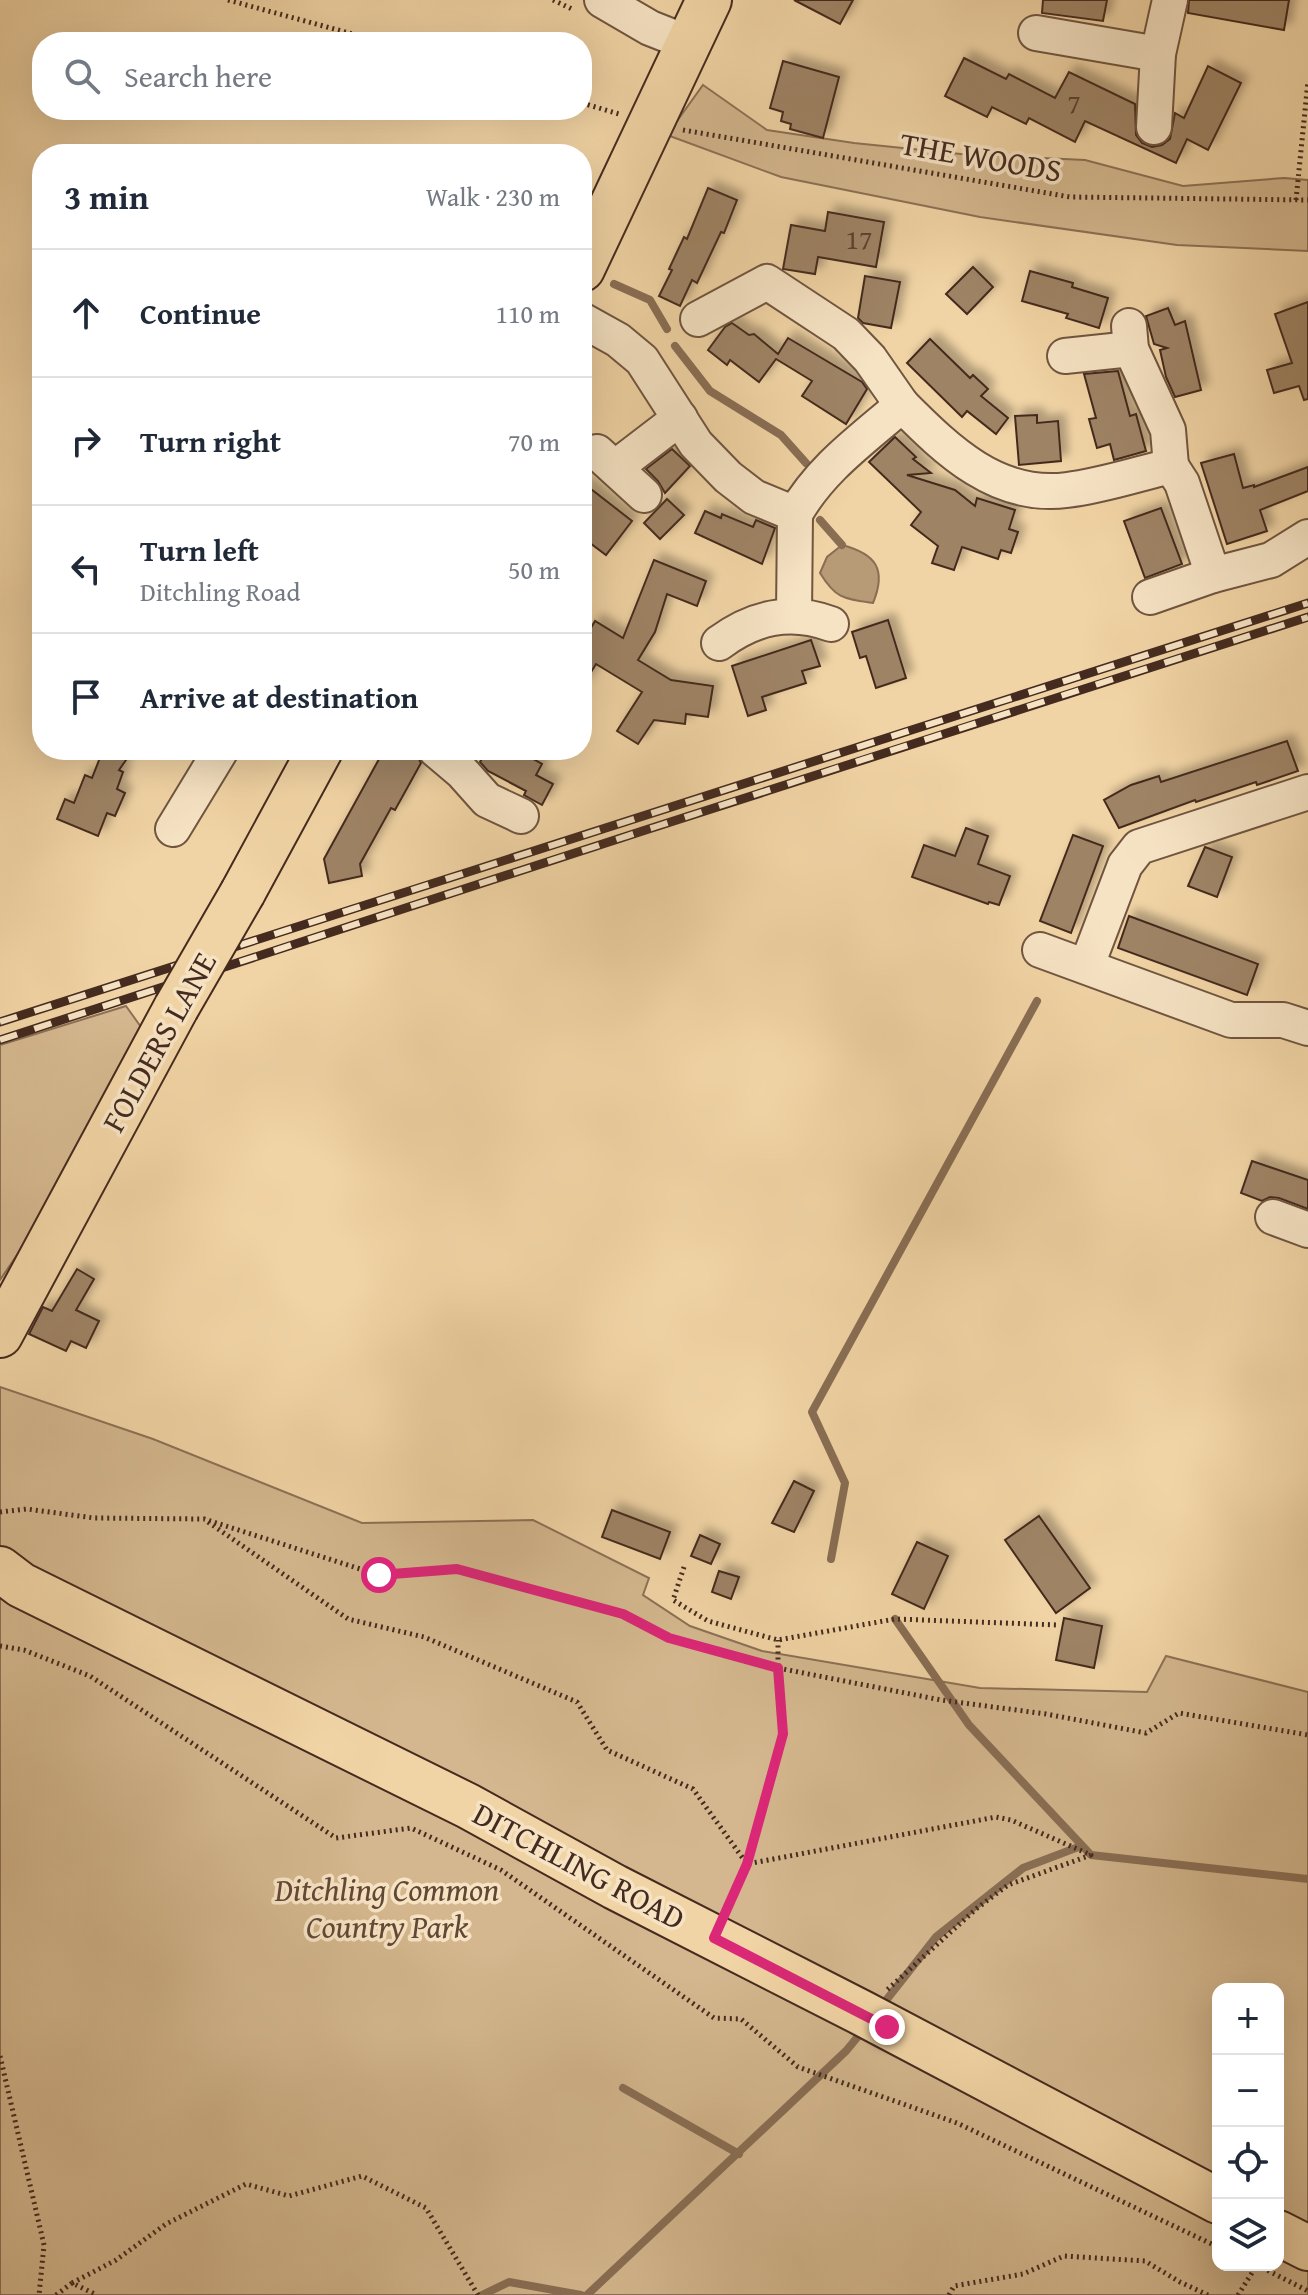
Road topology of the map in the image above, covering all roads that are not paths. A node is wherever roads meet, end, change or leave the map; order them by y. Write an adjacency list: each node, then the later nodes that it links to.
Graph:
1 (602, 0): 5 (street)
2 (709, 0): 5 (main road)
3 (1170, 0): 6 (street)
4 (1036, 33): 6 (street)
5 (688, 43): 8 (main road)
6 (1158, 54): 7 (street)
7 (1154, 127)
8 (592, 247)
9 (698, 319): 12 (street)
10 (592, 326): 13 (street)
11 (1065, 356): 14 (street)
12 (902, 405): 14 (street); 16 (street)
13 (680, 418): 15 (street); 16 (street)
14 (1171, 466): 18 (street)
15 (644, 495)
16 (795, 514): 20 (street)
17 (1308, 537): 18 (street)
18 (1213, 575): 19 (street)
19 (1150, 597)
20 (794, 615): 21 (street); 22 (street)
21 (831, 624)
22 (719, 643)
23 (215, 760): 28 (street)
24 (315, 760): 34 (main road, FOLDERS LANE, bridge)
25 (448, 760): 27 (street)
26 (1308, 792): 30 (street)
27 (521, 816)
28 (173, 829)
29 (1040, 950): 30 (street)
30 (1087, 965): 31 (street)
31 (1308, 1028)
32 (1273, 1217): 33 (street)
33 (1308, 1230)
34 (0, 1335)
35 (7, 1579): 36 (main road, DITCHLING ROAD)
36 (1214, 2199)
37 (1284, 2236): 38 (main road)
38 (1308, 2248)

